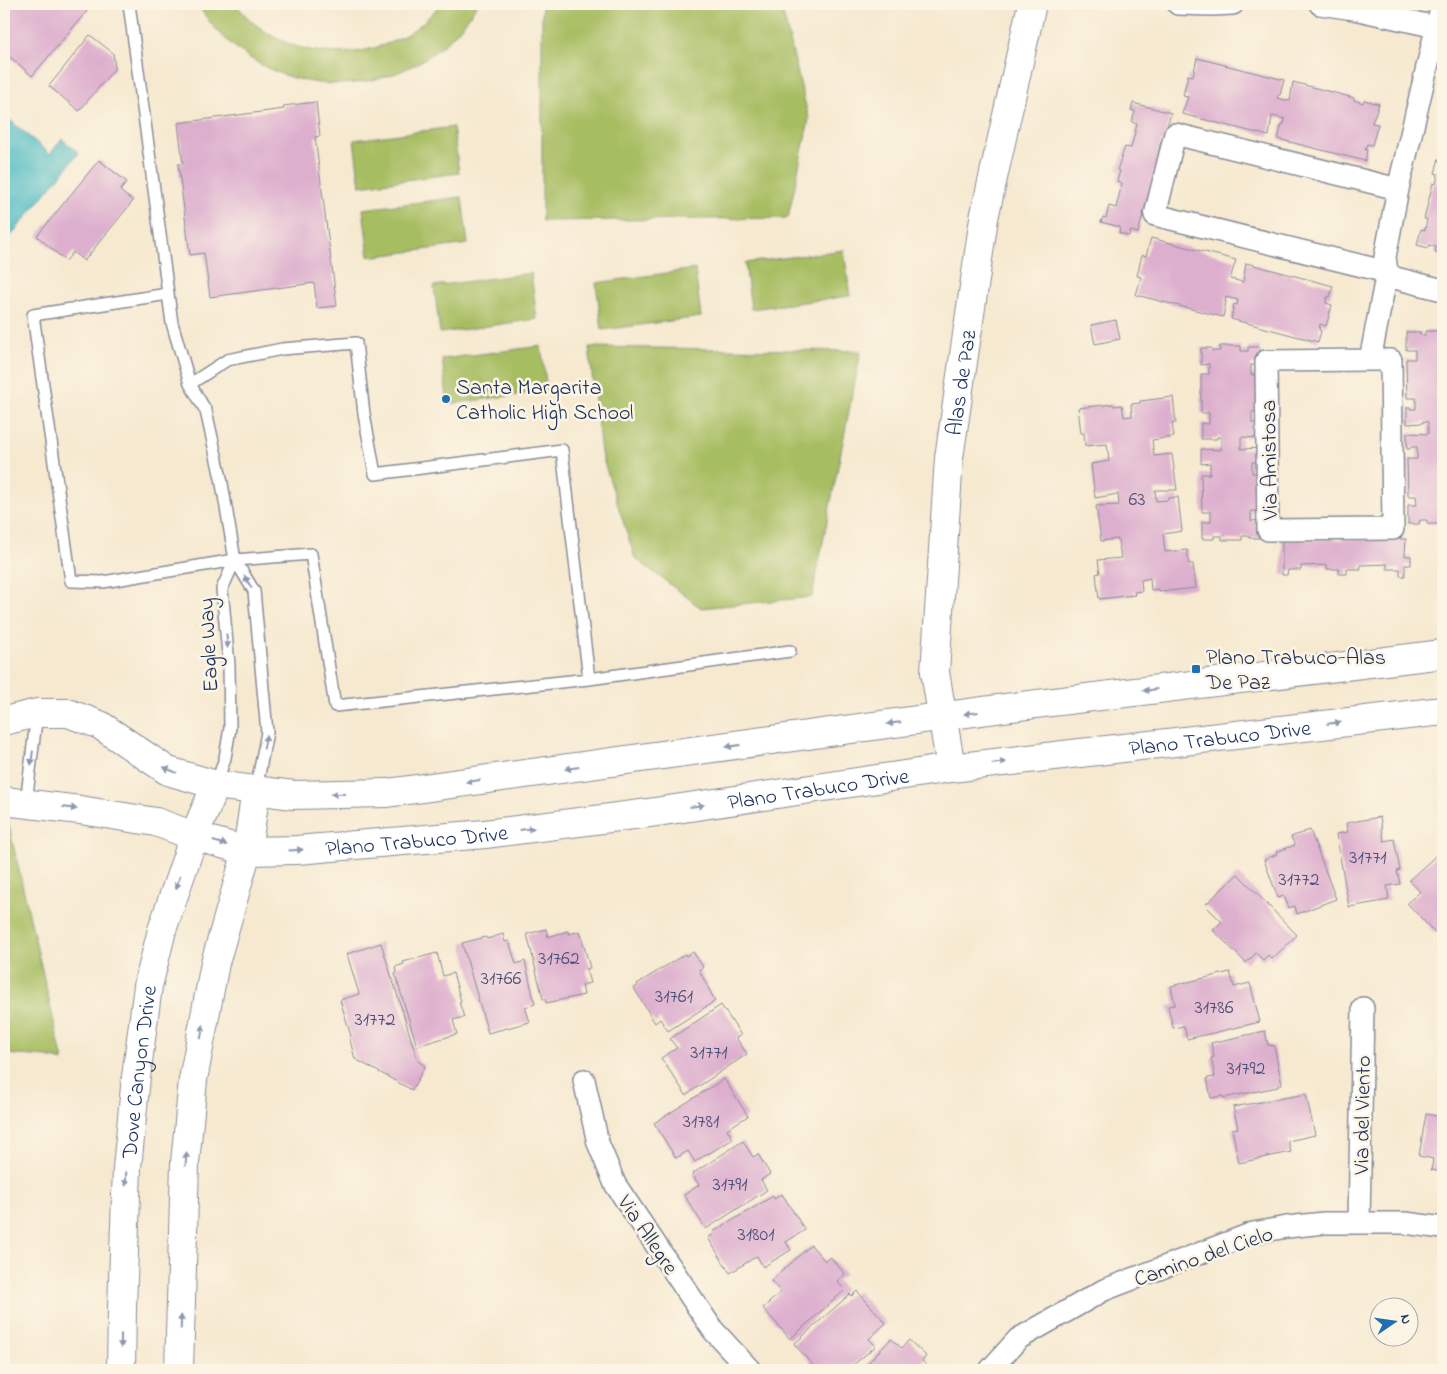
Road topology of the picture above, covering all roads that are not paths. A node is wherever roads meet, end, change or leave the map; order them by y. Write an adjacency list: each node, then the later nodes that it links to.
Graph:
1 (129, 4): 11 (lane)
2 (1032, 4): 21 (street, Alas de Paz)
3 (1178, 4): 4 (street)
4 (1234, 4)
5 (1320, 4): 7 (street)
6 (1442, 4): 7 (street)
7 (1436, 28): 8 (street)
8 (1398, 189): 9 (street); 9 (street)
9 (1387, 272): 10 (street); 12 (street)
10 (1443, 290)
11 (168, 294): 13 (lane); 14 (lane)
12 (1370, 360): 12 (street, Via Amistosa)
13 (190, 384): 14 (lane); 17 (lane)
14 (235, 560): 17 (lane); 24 (lane, Eagle Way, one-way to 24); 25 (lane, one-way to 14)
15 (790, 651): 17 (lane)
16 (1443, 654): 21 (street, one-way to 21)
17 (589, 679)
18 (4, 704): 20 (street)
19 (1443, 711): 23 (street, Plano Trabuco Drive, one-way to 19)
20 (37, 713): 22 (street); 24 (street, one-way to 20); 26 (lane, one-way to 26)
21 (943, 717): 23 (street, Alas de Paz); 25 (street, one-way to 25)
22 (4, 721)
23 (951, 768): 28 (street, Plano Trabuco Drive, one-way to 23)
24 (216, 785): 25 (street); 27 (street, Dove Canyon Drive)
25 (256, 790): 28 (street)
26 (15, 802): 27 (street, Plano Trabuco Drive, one-way to 27)
27 (194, 836): 28 (street, Plano Trabuco Drive, one-way to 28); 33 (street, Dove Canyon Drive, one-way to 33)
28 (247, 851): 34 (street, one-way to 28)
29 (1363, 1008): 31 (street, Via del Viento)
30 (584, 1080): 35 (street, Via Allegre)
31 (1359, 1222): 32 (street, Camino del Cielo); 36 (street, Camino del Cielo)
32 (1443, 1228)
33 (121, 1370)
34 (179, 1370)
35 (750, 1370)
36 (990, 1370)

